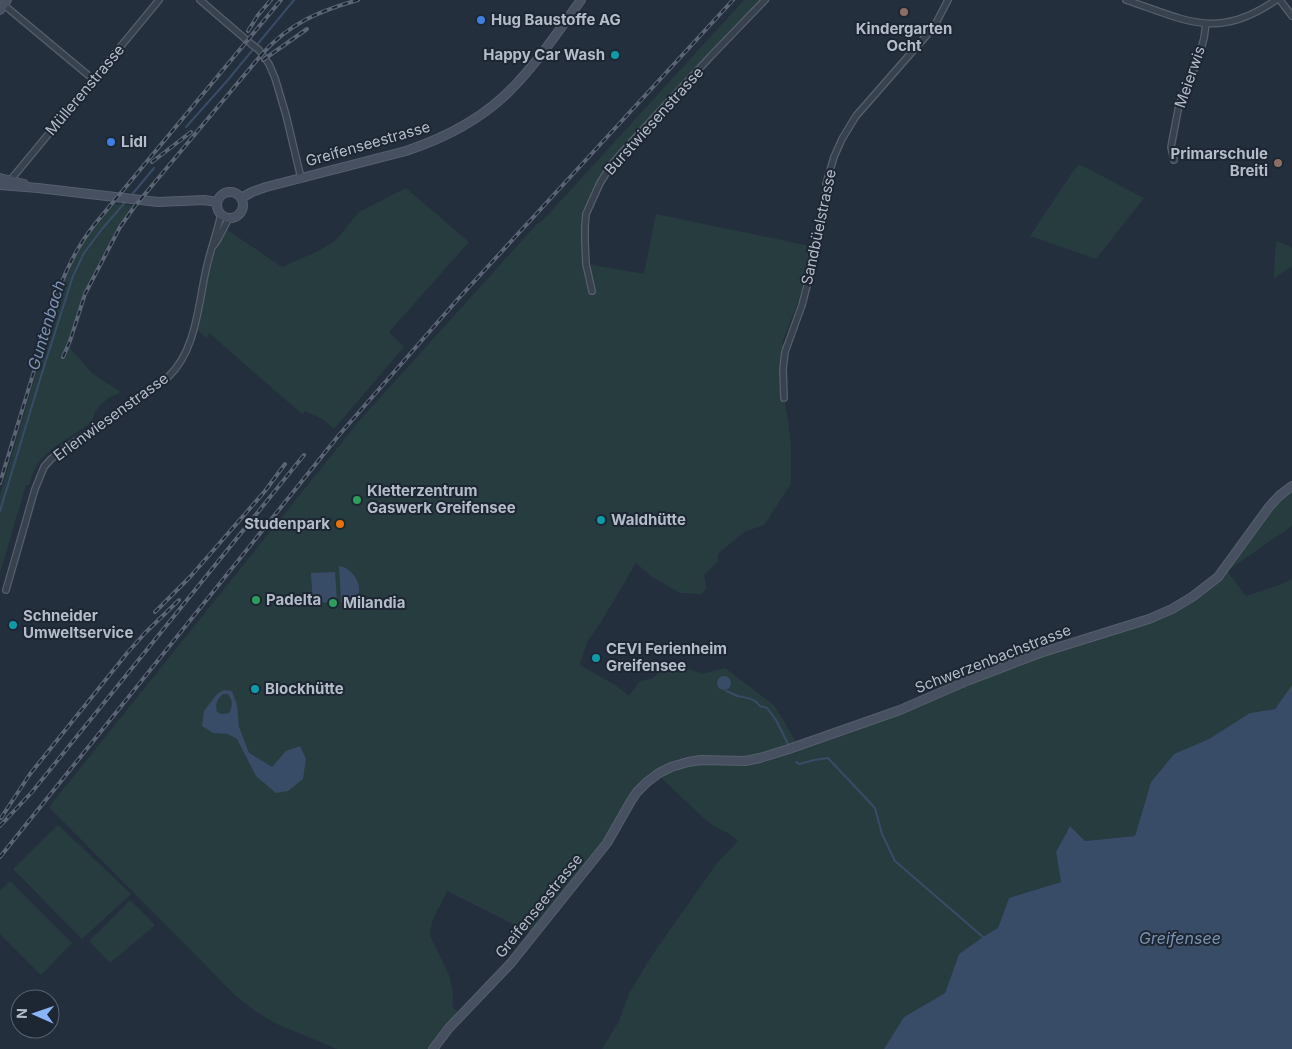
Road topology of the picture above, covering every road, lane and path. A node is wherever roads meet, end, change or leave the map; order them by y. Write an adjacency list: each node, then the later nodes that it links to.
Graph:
1 (159, 0): 11 (street, Müllerenstrasse)
2 (200, 0): 14 (street)
3 (581, 0): 14 (street, Greifenseestrasse)
4 (765, 0): 23 (street, Burstwiesenstrasse)
5 (948, 0): 24 (street, Sandbüelstrasse)
6 (1126, 0): 10 (street)
7 (1278, 0): 9 (street); 10 (street)
8 (4, 5): 11 (street)
9 (1292, 16)
10 (1206, 24): 12 (street, Meierwis)
11 (94, 80): 15 (street, Müllerenstrasse)
12 (1174, 160)
13 (0, 178): 15 (street)
14 (302, 178): 18 (street, Greifenseestrasse)
15 (12, 181): 16 (street); 17 (street)
16 (0, 185): 17 (street)
17 (38, 188): 19 (street)
18 (241, 198): 19 (street); 21 (street)
19 (218, 202): 20 (street)
20 (221, 214): 21 (street); 22 (street, Erlenwiesenstrasse)
21 (229, 218): 22 (street, Erlenwiesenstrasse)
22 (214, 245): 26 (street, Erlenwiesenstrasse)
23 (592, 292)
24 (784, 398)
25 (1292, 486): 27 (street, Schwerzenbachstrasse)
26 (6, 590)
27 (657, 774): 28 (street, Greifenseestrasse)
28 (433, 1049)

